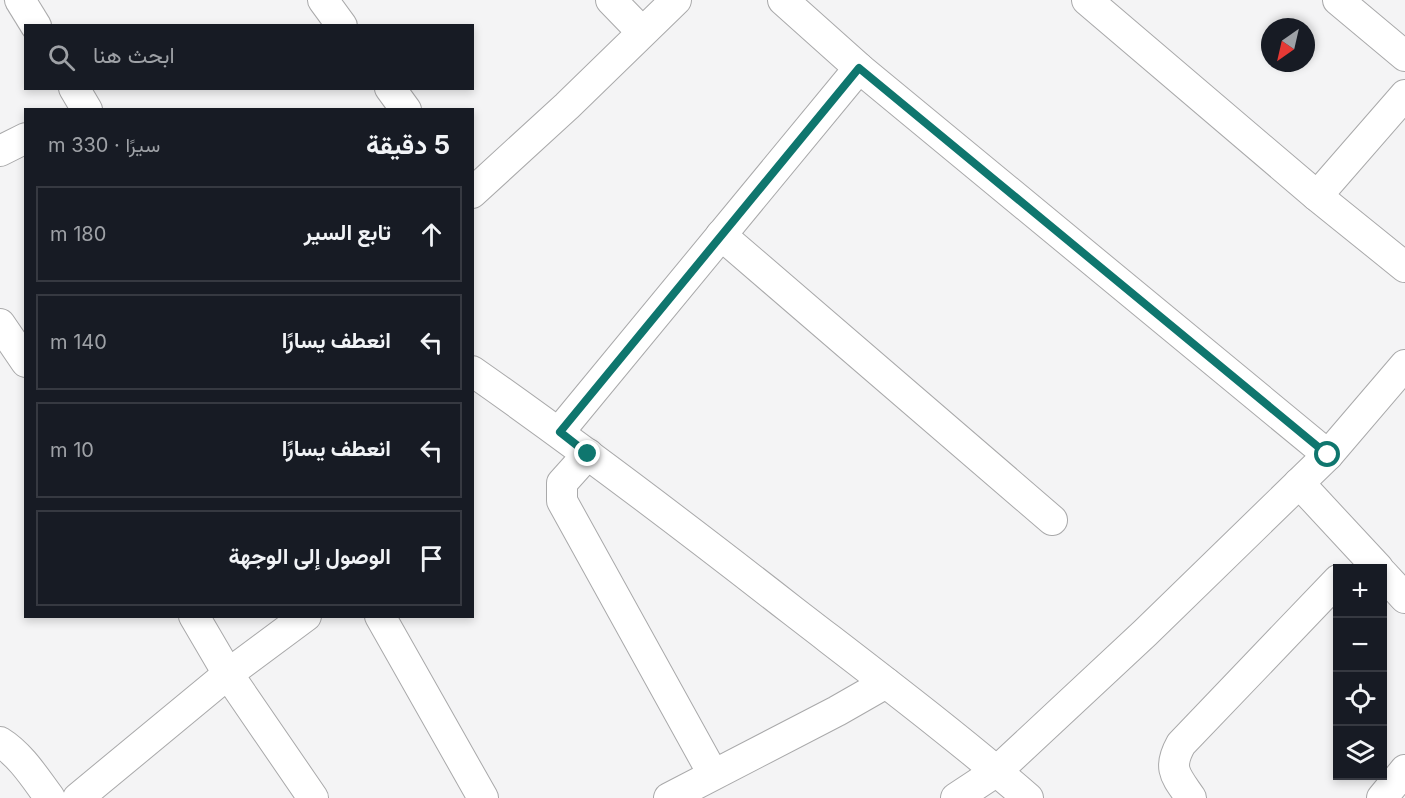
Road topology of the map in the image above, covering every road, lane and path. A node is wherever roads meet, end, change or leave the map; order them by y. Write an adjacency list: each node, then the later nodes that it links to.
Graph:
1 (20, 0): 8 (street)
2 (323, 0): 9 (street)
3 (611, 0): 10 (street)
4 (676, 0): 10 (street)
5 (783, 0): 12 (street)
6 (1087, 0): 19 (street)
7 (1338, 0): 11 (street)
8 (35, 24)
9 (341, 24)
10 (642, 32): 18 (street)
11 (1405, 56)
12 (859, 68): 20 (street); 28 (street)
13 (391, 90): 15 (street)
14 (1405, 95): 19 (street)
15 (405, 108)
16 (24, 139): 17 (street)
17 (0, 151)
18 (474, 191)
19 (1317, 196): 21 (street)
20 (721, 235): 26 (street); 30 (street)
21 (1405, 267)
22 (0, 324): 23 (street)
23 (24, 359)
24 (1405, 365): 28 (street)
25 (474, 372): 26 (street)
26 (560, 432): 27 (street)
27 (588, 454): 39 (street); 43 (street)
28 (1328, 455): 29 (street)
29 (1299, 483): 31 (street); 42 (street)
30 (1052, 520)
31 (1366, 564)
32 (1387, 582): 34 (street)
33 (1333, 585): 51 (street)
34 (1405, 598)
35 (195, 618): 38 (street)
36 (303, 618): 38 (street)
37 (381, 618): 47 (street)
38 (228, 674): 45 (street); 46 (street)
39 (886, 683): 42 (street); 43 (street)
40 (0, 742): 44 (street)
41 (1405, 770): 52 (street)
42 (997, 771): 49 (street); 50 (street)
43 (713, 774): 48 (street)
44 (50, 798)
45 (78, 798)
46 (313, 798)
47 (483, 798)
48 (669, 798)
49 (956, 798)
50 (1028, 798)
51 (1191, 798)
52 (1382, 798)

